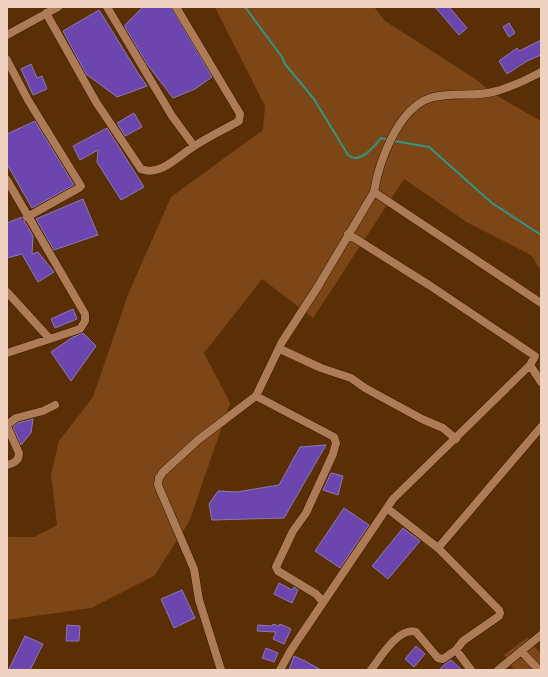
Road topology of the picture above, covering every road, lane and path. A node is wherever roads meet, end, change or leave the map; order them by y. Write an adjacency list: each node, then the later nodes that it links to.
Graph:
1 (58, 7): 4 (street)
2 (107, 7): 8 (street)
3 (176, 7): 8 (street)
4 (46, 13): 5 (street); 8 (street)
5 (7, 35)
6 (7, 60): 11 (street)
7 (541, 72): 10 (street)
8 (194, 146)
9 (7, 180): 11 (street)
10 (374, 192): 12 (street); 14 (street)
11 (28, 217): 15 (street)
12 (348, 234): 16 (street); 18 (street)
13 (7, 292): 15 (street)
14 (541, 303)
15 (49, 338): 17 (street)
16 (280, 349): 21 (street); 25 (street)
17 (7, 353)
18 (538, 354): 19 (street)
19 (530, 365): 20 (street); 25 (street)
20 (541, 382)
21 (256, 396): 29 (street); 33 (street)
22 (55, 405): 23 (street)
23 (7, 426): 26 (street)
24 (541, 427): 28 (street)
25 (456, 439): 27 (street)
26 (7, 465)
27 (387, 508): 28 (street); 29 (street)
28 (438, 548): 31 (street)
29 (323, 602): 34 (street)
30 (541, 635): 32 (street)
31 (456, 650): 35 (street); 36 (street)
32 (521, 651): 37 (street); 38 (street)
33 (221, 670)
34 (280, 670)
35 (371, 670)
36 (471, 670)
37 (498, 670)
38 (539, 670)

